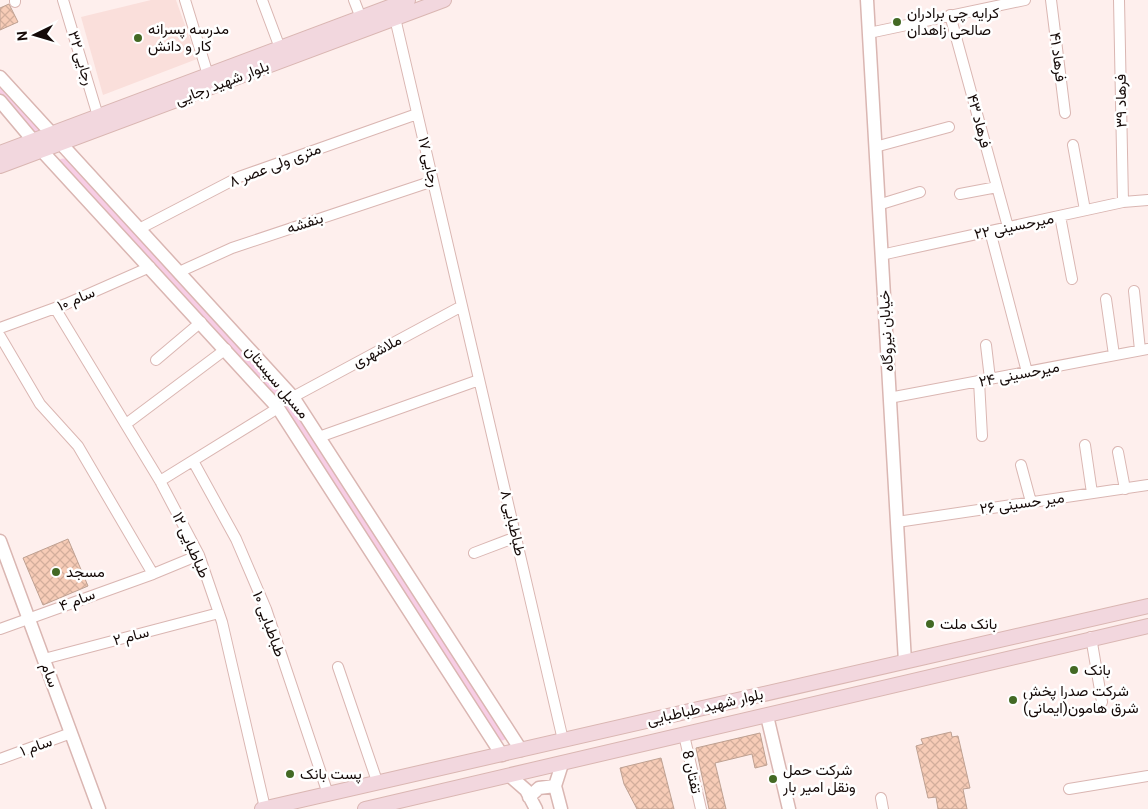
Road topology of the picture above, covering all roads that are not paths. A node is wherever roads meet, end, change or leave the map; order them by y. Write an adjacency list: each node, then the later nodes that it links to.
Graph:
1 (63, 0): 21 (street, رجایی ۳۲)
2 (185, 0): 16 (street)
3 (262, 0): 15 (street)
4 (354, 0): 12 (street)
5 (408, 0): 12 (main road, بلوار شهید رجایی)
6 (444, 0): 13 (main road, بلوار شهید رجایی)
7 (867, 0): 14 (street, خیابان نیروگاه)
8 (1025, 0): 11 (street)
9 (1051, 0): 20 (street, فرهاد ۴۱)
10 (1118, 0): 34 (street, فرهاد ۳۹)
11 (950, 15): 14 (street); 30 (street, فرهاد ۴۳)
12 (361, 18): 15 (main road, بلوار شهید رجایی)
13 (395, 18): 19 (street, رجایی ۱۷); 23 (main road, بلوار شهید رجایی)
14 (869, 33): 26 (street, خیابان نیروگاه)
15 (280, 48): 16 (main road, بلوار شهید رجایی)
16 (208, 75): 21 (main road, بلوار شهید رجایی)
17 (0, 77): 23 (street, مسیل سیستان)
18 (0, 102): 24 (street, مسیل سیستان)
19 (417, 114): 29 (street, رجایی ۱۷); 39 (street, ۸ متری ولی عصر)
20 (1065, 114)
21 (98, 116): 23 (main road, بلوار شهید رجایی)
22 (949, 128): 26 (street)
23 (55, 139): 24 (main road, بلوار شهید رجایی); 39 (street, مسیل سیستان)
24 (38, 145): 27 (main road, بلوار شهید رجایی); 28 (main road, بلوار شهید رجایی); 42 (street, مسیل سیستان)
25 (1073, 145): 36 (street)
26 (875, 147): 35 (street, خیابان نیروگاه)
27 (0, 153)
28 (0, 166)
29 (433, 181): 43 (street, بنفشه); 47 (street, رجایی ۱۷)
30 (997, 187): 32 (street); 38 (street, فرهاد ۴۳)
31 (920, 192): 35 (street)
32 (960, 194)
33 (1148, 200): 34 (street, میرحسینی ۲۲)
34 (1123, 202): 36 (street, میرحسینی ۲۲)
35 (878, 205): 41 (street, خیابان نیروگاه)
36 (1085, 210): 37 (street, میرحسینی ۲۲)
37 (1060, 216): 38 (street, میرحسینی ۲۲); 44 (street)
38 (1008, 227): 40 (street, میرحسینی ۲۲)
39 (139, 229): 43 (street, مسیل سیستان)
40 (990, 231): 41 (street, میرحسینی ۲۲); 57 (street)
41 (881, 255): 62 (street, خیابان نیروگاه)
42 (150, 266): 48 (street, سام ۱۰); 49 (street, مسیل سیستان)
43 (180, 272): 61 (street, مسیل سیستان)
44 (1072, 279)
45 (1134, 291): 54 (street)
46 (1106, 299): 55 (street)
47 (462, 306): 59 (street, طباطبایی ۸); 61 (street, ملاشهری)
48 (55, 308): 50 (street, سام ۱۰); 64 (street, طباطبایی ۱۲)
49 (201, 322): 53 (street, مسیل سیستان); 56 (street)
50 (0, 328)
51 (0, 336): 81 (street)
52 (986, 345): 58 (street)
53 (226, 349): 63 (street, مسیل سیستان); 64 (street)
54 (1144, 350): 55 (street, میرحسینی ۲۴)
55 (1114, 356): 57 (street, میرحسینی ۲۴)
56 (156, 360)
57 (1027, 372): 58 (street, میرحسینی ۲۴)
58 (990, 379): 60 (street, میرحسینی ۲۴)
59 (479, 380): 66 (street); 77 (street, طباطبایی ۸)
60 (979, 381): 62 (street, میرحسینی ۲۴); 65 (street)
61 (293, 397): 66 (street, مسیل سیستان)
62 (889, 398): 76 (street, خیابان نیروگاه)
63 (278, 408): 69 (street); 97 (street, مسیل سیستان)
64 (126, 424): 71 (street, طباطبایی ۱۲)
65 (982, 436)
66 (319, 437): 96 (street, مسیل سیستان)
67 (1085, 445): 74 (street)
68 (1118, 452): 73 (street)
69 (193, 460): 71 (street); 105 (street, طباطبایی ۱۰)
70 (1022, 465): 75 (street)
71 (160, 481): 80 (street, طباطبایی ۱۲)
72 (1148, 486): 73 (street, میر حسینی ۲۶)
73 (1125, 489): 74 (street, میر حسینی ۲۶)
74 (1092, 493): 75 (street, میر حسینی ۲۶)
75 (1030, 502): 76 (street, میر حسینی ۲۶)
76 (897, 522): 89 (street, خیابان نیروگاه)
77 (516, 537): 79 (street); 95 (street, طباطبایی ۸)
78 (0, 541): 84 (street, سام)
79 (474, 553)
80 (199, 555): 81 (street, سام ۴); 83 (street, طباطبایی ۱۲)
81 (153, 574): 84 (street, سام ۴)
82 (1148, 606): 89 (main road, بلوار شهید طباطبایی)
83 (219, 613): 88 (street, سام ۲); 110 (street, طباطبایی ۱۲)
84 (29, 618): 86 (street, سام ۴); 88 (street, سام)
85 (1148, 626): 87 (main road, بلوار شهید طباطبایی)
86 (0, 629)
87 (1091, 637): 91 (street); 92 (main road, بلوار شهید طباطبایی)
88 (44, 659): 93 (street, سام)
89 (904, 662): 95 (main road, بلوار شهید طباطبایی)
90 (338, 667): 102 (street)
91 (1102, 702)
92 (767, 716): 94 (main road, بلوار شهید طباطبایی); 115 (street)
93 (72, 733): 98 (street, سام ۱); 109 (street, سام)
94 (684, 736): 99 (main road, بلوار شهید طباطبایی); 114 (street, تفتان 8)
95 (563, 740): 96 (main road, بلوار شهید طباطبایی)
96 (521, 750): 97 (main road, بلوار شهید طباطبایی)
97 (502, 754): 102 (main road, بلوار شهید طباطبایی)
98 (0, 759)
99 (562, 764): 100 (main road, بلوار شهید طباطبایی); 103 (street)
100 (510, 776): 106 (street); 108 (main road, بلوار شهید طباطبایی)
101 (1148, 776): 104 (street)
102 (378, 784): 105 (main road, بلوار شهید طباطبایی); 108 (main road)
103 (555, 786): 106 (street); 113 (street)
104 (1069, 789)
105 (328, 794): 110 (main road, بلوار شهید طباطبایی)
106 (529, 797): 112 (street)
107 (881, 798): 116 (street)
108 (384, 804): 111 (main road, بلوار شهید طباطبایی)
109 (99, 809)
110 (264, 809)
111 (365, 809)
112 (536, 809)
113 (561, 809)
114 (701, 809)
115 (789, 809)
116 (882, 809)

